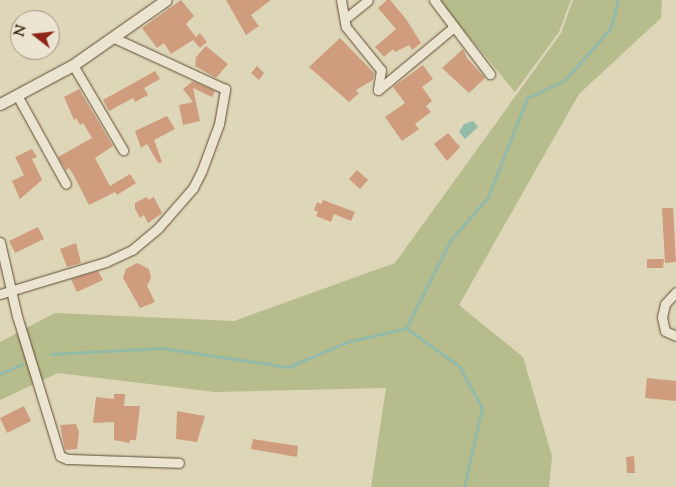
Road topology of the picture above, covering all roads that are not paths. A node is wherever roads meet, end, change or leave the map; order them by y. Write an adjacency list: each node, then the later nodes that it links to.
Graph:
1 (166, 0): 7 (street)
2 (341, 0): 5 (street)
3 (368, 0): 5 (street)
4 (434, 0): 6 (street)
5 (346, 18): 6 (street)
6 (454, 27): 9 (street)
7 (112, 37): 8 (street); 15 (street)
8 (73, 65): 10 (street); 12 (street)
9 (490, 74)
10 (18, 97): 11 (street); 13 (street)
11 (0, 104)
12 (123, 150)
13 (66, 184)
14 (0, 242): 15 (street)
15 (12, 291): 17 (street); 19 (street)
16 (676, 292): 18 (street)
17 (0, 294)
18 (676, 336)
19 (179, 463)

